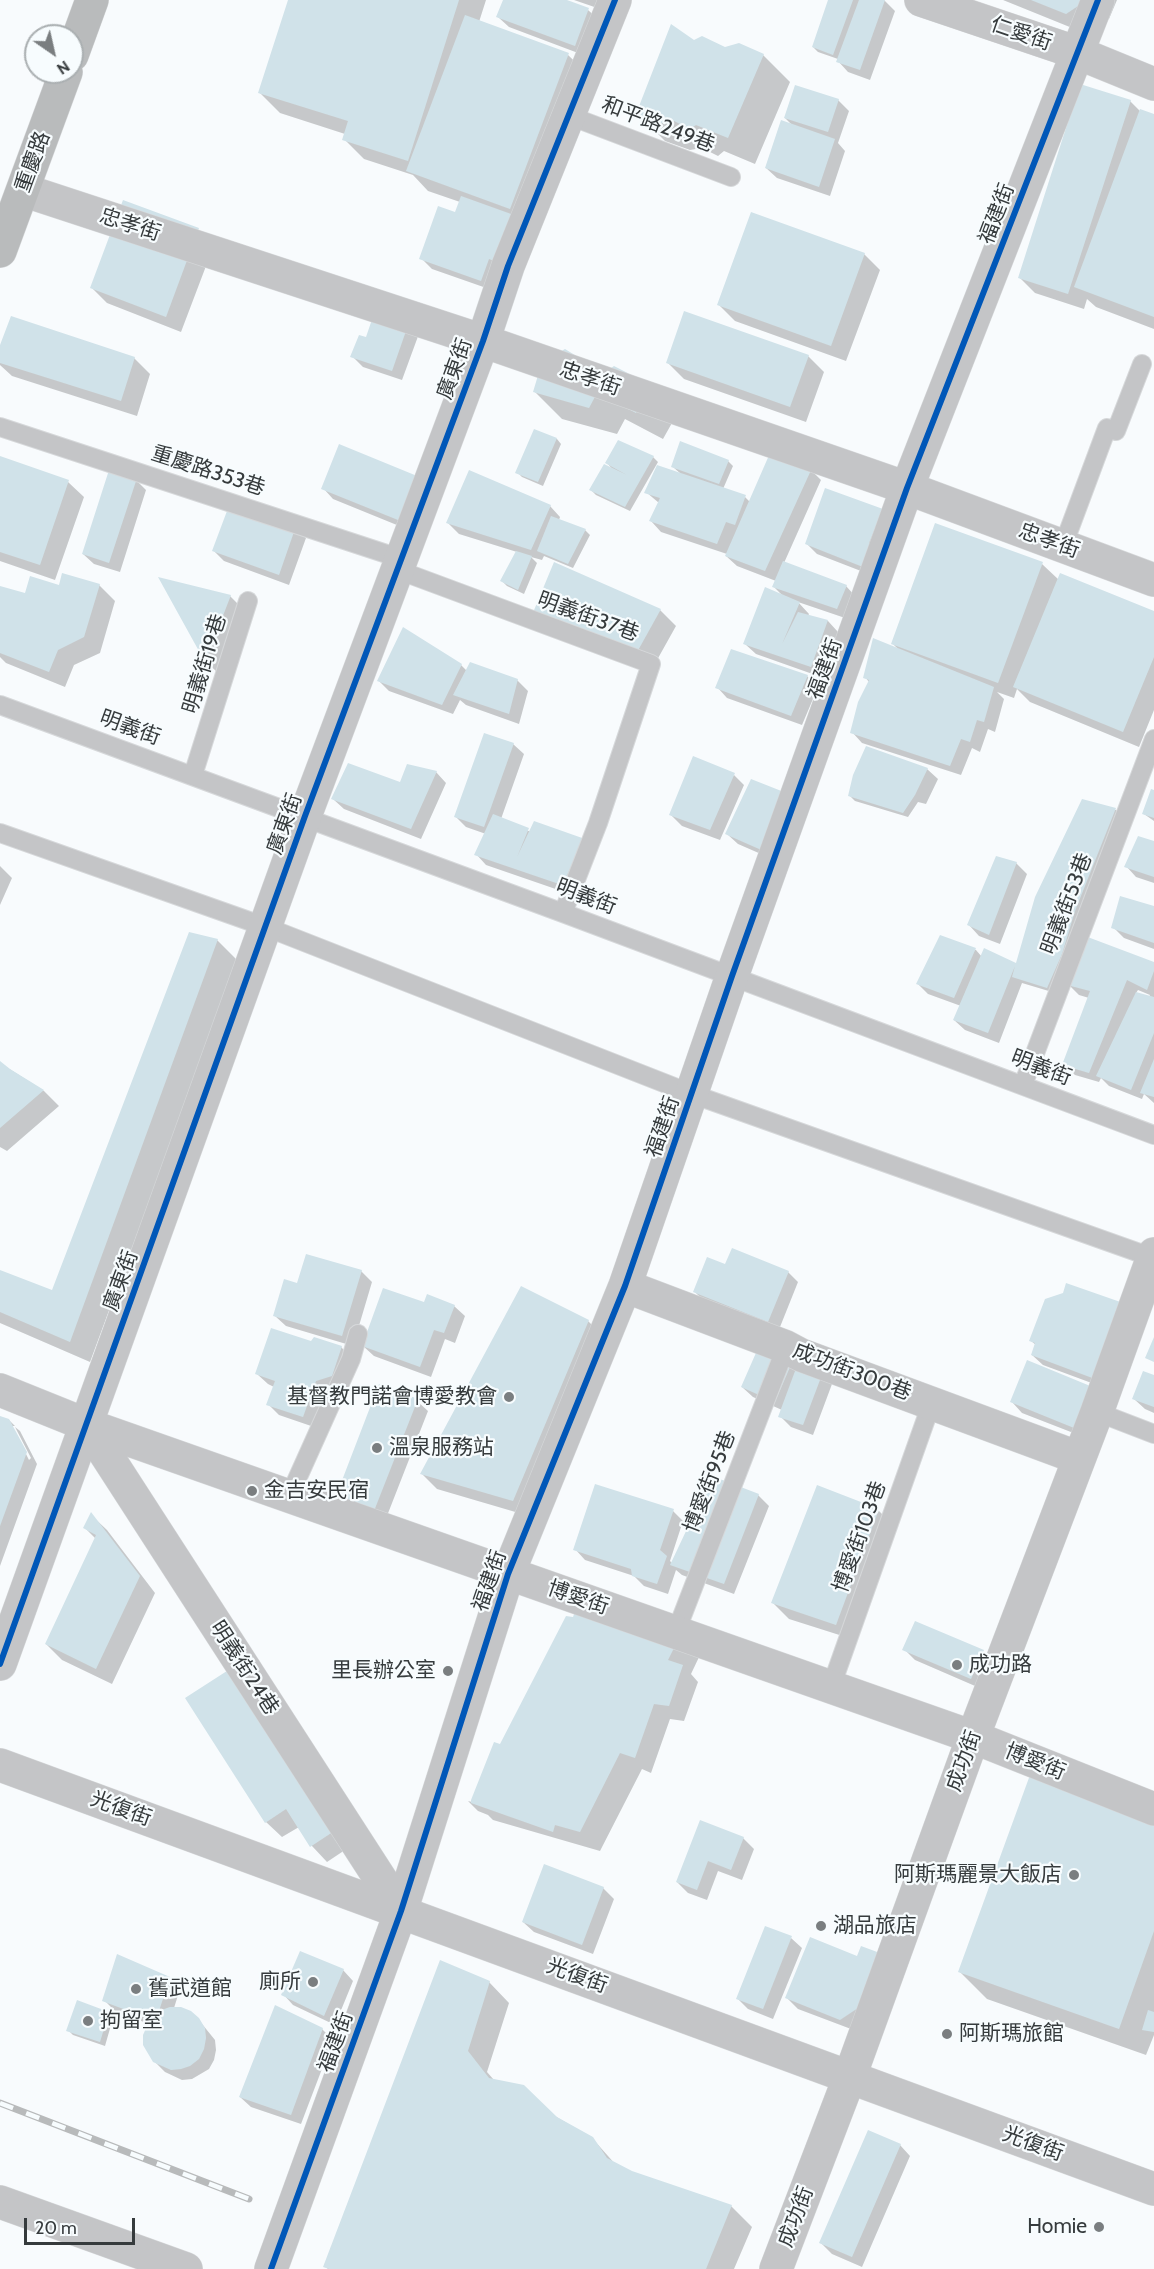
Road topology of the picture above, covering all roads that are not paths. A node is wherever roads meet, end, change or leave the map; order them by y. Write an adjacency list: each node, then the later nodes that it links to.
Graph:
1 (92, 0): 5 (street)
2 (615, 0): 9 (street, 廣東街)
3 (921, 0): 6 (street, 仁愛街)
4 (1098, 0): 6 (street, 福建街)
5 (83, 24)
6 (1078, 53): 8 (street, 仁愛街); 16 (street, 福建街)
7 (62, 84): 11 (street, 重慶路)
8 (1154, 84)
9 (570, 116): 10 (lane, 和平路249巷); 13 (street, 廣東街)
10 (731, 177)
11 (23, 190): 12 (street, 重慶路); 13 (street, 忠孝街)
12 (0, 251)
13 (483, 342): 16 (street, 忠孝街); 18 (street, 廣東街)
14 (1142, 364): 17 (lane)
15 (0, 427): 18 (lane, 重慶路353巷)
16 (907, 488): 17 (street, 忠孝街); 28 (street, 福建街)
17 (1063, 546): 19 (street, 忠孝街)
18 (400, 565): 24 (street, 廣東街); 26 (lane, 明義街37巷)
19 (1154, 580)
20 (248, 601): 23 (lane, 明義街19巷)
21 (0, 705): 23 (lane, 明義街)
22 (1154, 739): 29 (lane, 明義街53巷)
23 (193, 775): 24 (lane, 明義街)
24 (305, 816): 26 (lane, 明義街); 27 (street, 廣東街)
25 (0, 833): 27 (lane)
26 (563, 913): 28 (lane, 明義街)
27 (266, 927): 30 (lane); 39 (street, 廣東街)
28 (732, 976): 29 (lane, 明義街); 30 (street, 福建街)
29 (1023, 1085): 31 (lane, 明義街)
30 (692, 1094): 32 (lane); 33 (street, 福建街)
31 (1154, 1135)
32 (1154, 1256): 38 (street, 成功街)
33 (625, 1286): 35 (street, 成功街300巷); 43 (street, 福建街)
34 (358, 1334): 42 (lane)
35 (786, 1347): 37 (street, 成功街300巷); 44 (lane, 博愛街95巷)
36 (0, 1390): 39 (street, 博愛街)
37 (932, 1402): 41 (street, 成功街300巷); 46 (lane, 博愛街103巷)
38 (1097, 1412): 40 (lane); 41 (street, 成功街)
39 (87, 1425): 42 (street, 博愛街); 45 (street, 廣東街); 50 (street, 明義街24巷)
40 (1154, 1434)
41 (1079, 1458): 47 (street, 成功街)
42 (289, 1497): 43 (street, 博愛街)
43 (508, 1574): 44 (street, 博愛街); 50 (street, 福建街)
44 (681, 1634): 46 (street, 博愛街)
45 (0, 1664)
46 (831, 1687): 47 (street, 博愛街)
47 (973, 1737): 49 (street, 博愛街); 51 (street, 成功街)
48 (0, 1765): 50 (street, 光復街)
49 (1154, 1809)
50 (401, 1911): 51 (street, 光復街); 55 (street, 福建街)
51 (850, 2076): 52 (street, 光復街); 56 (street, 成功街)
52 (1154, 2189)
53 (0, 2202): 54 (street)
54 (186, 2269)
55 (271, 2269)
56 (776, 2269)

